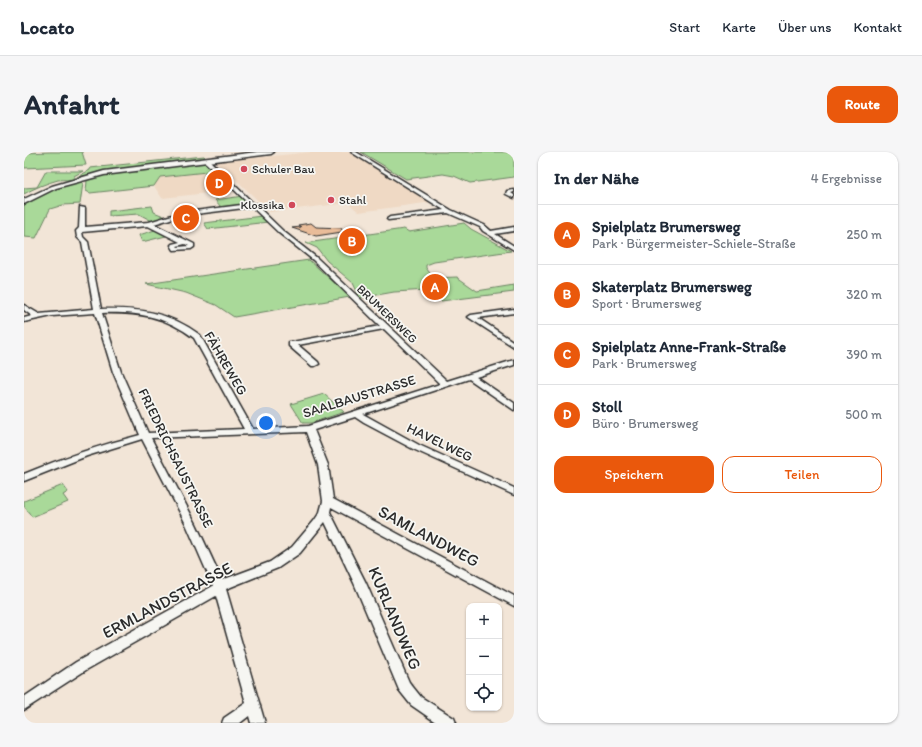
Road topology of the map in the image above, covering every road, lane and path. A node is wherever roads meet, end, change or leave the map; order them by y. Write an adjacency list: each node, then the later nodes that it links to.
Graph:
1 (271, 152): 3 (street)
2 (353, 152): 10 (street)
3 (206, 160): 7 (street); 8 (street, BRUMERSWEG)
4 (504, 189): 5 (street)
5 (512, 192): 6 (street)
6 (514, 197)
7 (24, 202)
8 (255, 205): 12 (street); 23 (street, BRUMERSWEG)
9 (82, 208): 13 (street, FRIEDRICHSAUSTRASSE)
10 (449, 211): 11 (street); 15 (street)
11 (390, 218)
12 (149, 224): 13 (street); 16 (street)
13 (82, 229): 19 (street, FRIEDRICHSAUSTRASSE)
14 (514, 229): 15 (street)
15 (490, 233): 17 (street)
16 (186, 242)
17 (513, 246)
18 (24, 307): 21 (street)
19 (98, 311): 21 (street, FÄHREWEG); 32 (street, FÄHREWEG); 33 (street, FRIEDRICHSAUSTRASSE)
20 (514, 311): 24 (street)
21 (37, 316): 22 (street, FÄHREWEG)
22 (24, 320)
23 (385, 327): 26 (street); 28 (street, BRUMERSWEG)
24 (514, 344)
25 (514, 362): 27 (street, SAALBAUSTRASSE)
26 (315, 364)
27 (469, 376): 28 (street, SAALBAUSTRASSE); 29 (street)
28 (445, 384): 30 (street, SAALBAUSTRASSE)
29 (514, 407)
30 (356, 414): 31 (street, SAALBAUSTRASSE); 35 (street, HAVELWEG)
31 (309, 429): 32 (street, SAALBAUSTRASSE); 36 (street)
32 (249, 430): 33 (street, SAALBAUSTRASSE)
33 (145, 436): 34 (street, SAALBAUSTRASSE); 37 (street, FRIEDRICHSAUSTRASSE)
34 (24, 478)
35 (514, 492)
36 (326, 507): 37 (street, ERMLANDSTRASSE); 38 (street, SAMLANDWEG); 43 (street, KURLANDWEG)
37 (220, 588): 39 (street, ERMLANDSTRASSE); 40 (street, FRIEDRICHSAUSTRASSE)
38 (513, 598)
39 (24, 704)
40 (253, 705): 41 (street); 42 (street, FRIEDRICHSAUSTRASSE)
41 (229, 723)
42 (258, 723)
43 (449, 723)

